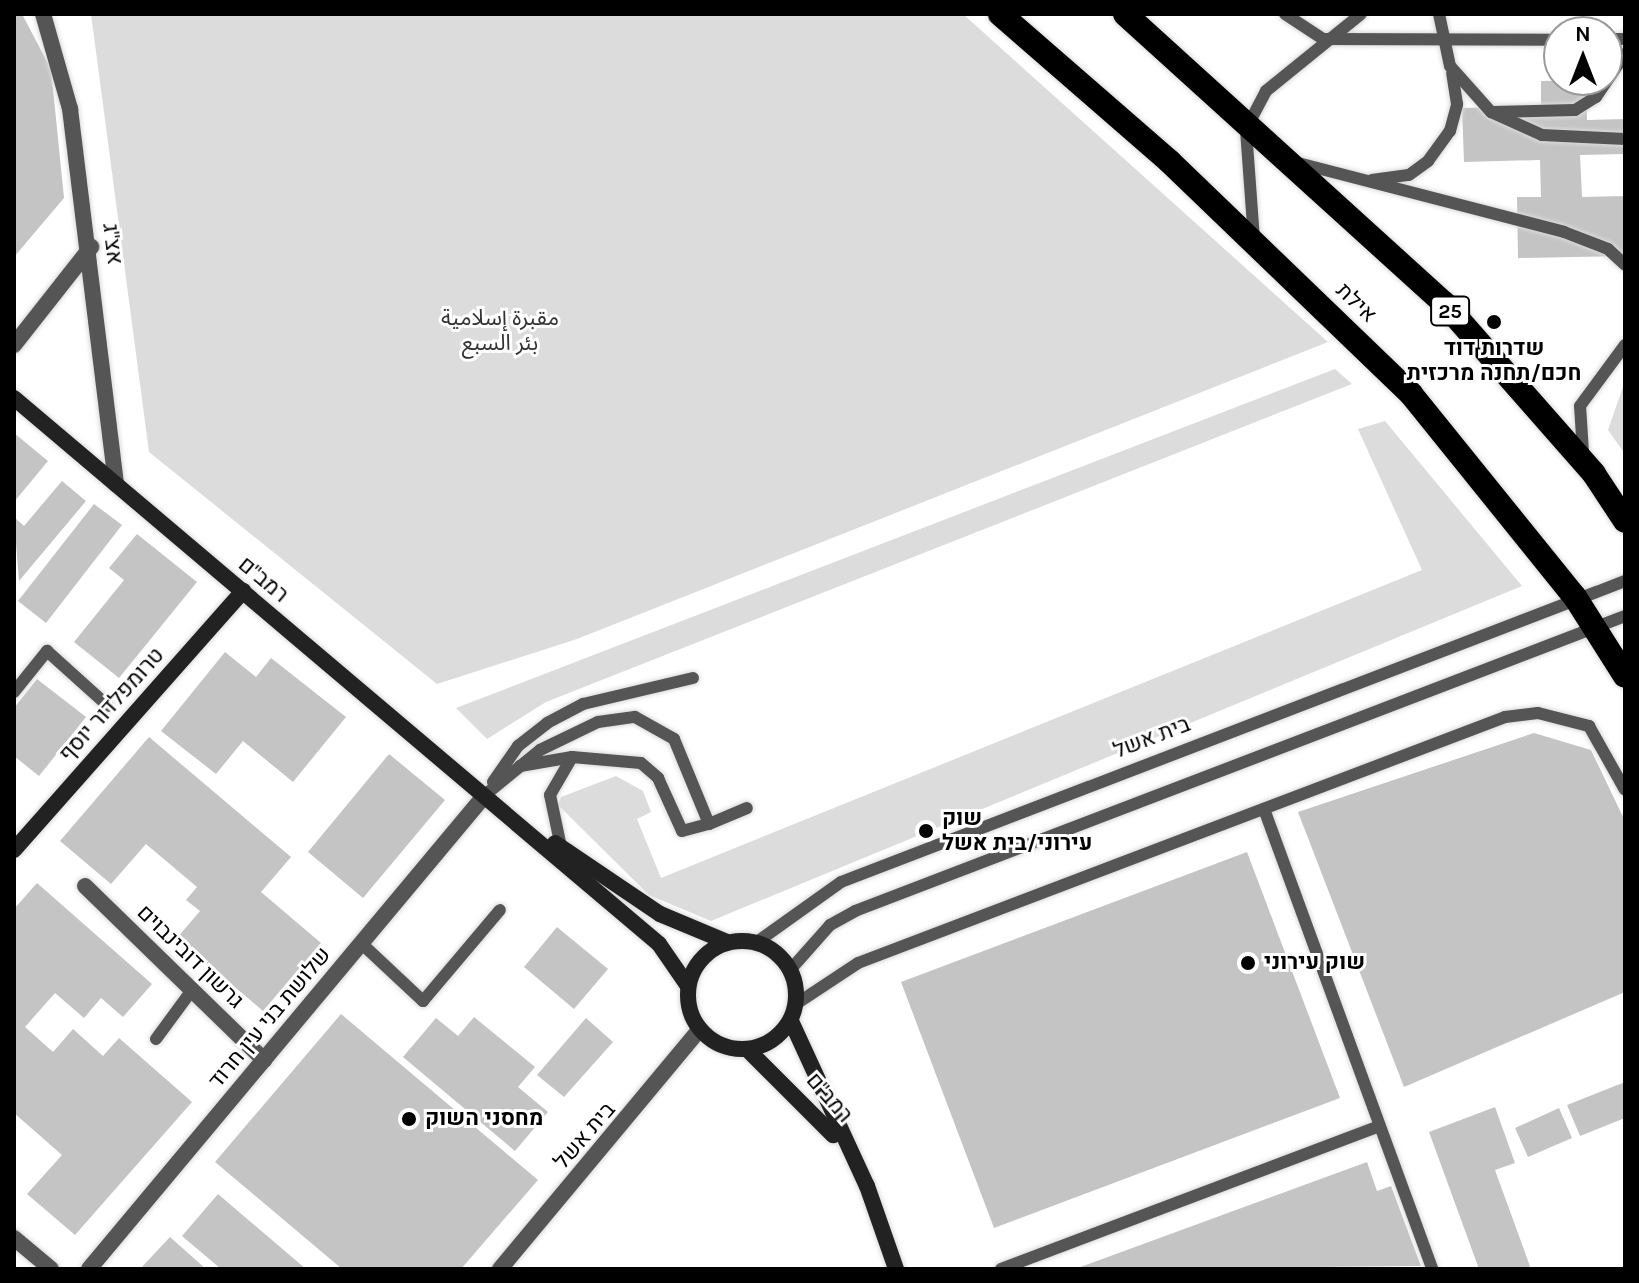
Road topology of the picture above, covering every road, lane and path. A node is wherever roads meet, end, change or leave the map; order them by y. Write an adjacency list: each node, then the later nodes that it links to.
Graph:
1 (43, 14): 18 (street, אצ"ג)
2 (1000, 14): 17 (highway, אילת)
3 (1125, 14): 13 (highway, 25)
4 (1285, 14): 7 (lane)
5 (1361, 14): 7 (lane)
6 (1439, 14): 9 (lane)
7 (1323, 39): 9 (lane); 13 (lane)
8 (1543, 40): 9 (lane)
9 (1441, 42): 11 (lane)
10 (1625, 54): 12 (lane)
11 (1450, 66): 12 (lane); 16 (lane)
12 (1491, 112): 14 (lane)
13 (1246, 129): 15 (highway, 25); 17 (lane)
14 (1625, 139)
15 (1290, 161): 16 (lane); 23 (highway, 25)
16 (1353, 179): 19 (lane)
17 (1255, 242): 28 (highway, אילת)
18 (91, 247): 20 (street); 24 (street, אצ"ג)
19 (1625, 265)
20 (14, 345)
21 (1625, 345): 23 (lane)
22 (14, 398): 24 (street, רמב"ם)
23 (1587, 466): 25 (highway, 25)
24 (116, 484): 27 (street, רמב"ם)
25 (1625, 521)
26 (1625, 581): 28 (lane, בית אשל)
27 (243, 591): 38 (street, רמב"ם); 43 (street, טרומפלדור יוסף)
28 (1575, 597): 30 (highway, אילת); 47 (lane, בית אשל)
29 (1625, 616): 30 (lane)
30 (1595, 625): 31 (highway, אילת); 49 (lane)
31 (1625, 676)
32 (693, 678): 38 (lane)
33 (14, 692): 34 (lane)
34 (108, 706)
35 (572, 757): 36 (lane); 41 (lane); 42 (lane)
36 (517, 766): 38 (lane); 41 (lane)
37 (1625, 790): 40 (lane)
38 (485, 795): 42 (street, רמב"ם); 48 (street, שלושת בני עין חרוד); 50 (street, רמב"ם)
39 (747, 808): 41 (lane)
40 (1264, 809): 52 (lane); 58 (lane)
41 (709, 824)
42 (561, 847): 46 (street, רמב"ם)
43 (14, 850)
44 (85, 886): 51 (street, גרשון דובינבוים)
45 (500, 910): 48 (lane)
46 (727, 942): 47 (street); 50 (street)
47 (757, 942): 49 (street)
48 (361, 943): 57 (street, שלושת בני עין חרוד)
49 (791, 969): 52 (street)
50 (688, 986): 54 (street)
51 (192, 990): 55 (lane); 57 (street, גרשון דובינבוים)
52 (796, 1004): 53 (street)
53 (791, 1021): 56 (street); 59 (street, רמב"ם)
54 (700, 1029): 56 (street); 63 (street, בית אשל)
55 (156, 1039)
56 (747, 1049): 59 (street, רמב"ם)
57 (264, 1060): 62 (street, שלושת בני עין חרוד)
58 (1379, 1126): 65 (lane); 66 (lane)
59 (867, 1186): 64 (street, רמב"ם)
60 (14, 1238): 61 (street)
61 (51, 1269)
62 (89, 1269)
63 (500, 1269)
64 (896, 1269)
65 (1001, 1269)
66 (1432, 1269)

